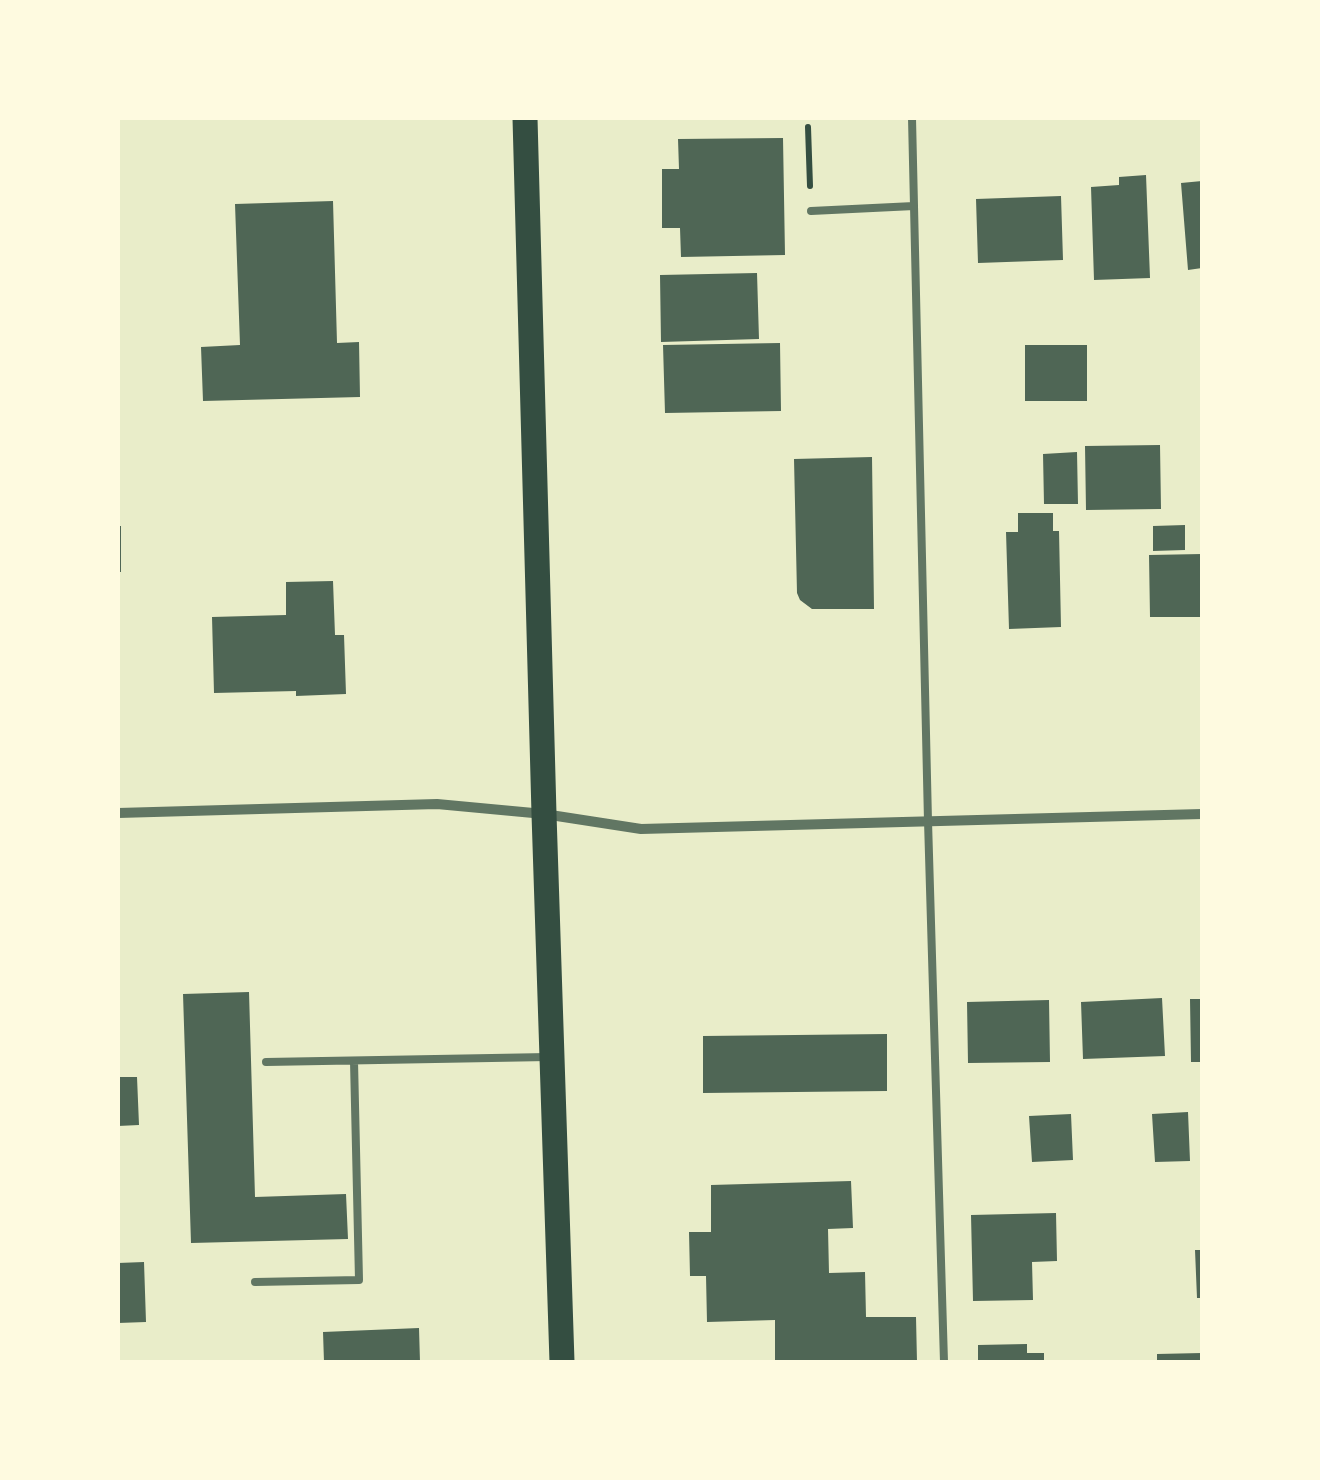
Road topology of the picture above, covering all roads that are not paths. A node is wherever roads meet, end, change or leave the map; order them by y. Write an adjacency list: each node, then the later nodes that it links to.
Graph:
1 (525, 118): 6 (main road)
2 (912, 118): 3 (lane)
3 (914, 206): 4 (lane); 8 (lane)
4 (811, 210)
5 (118, 813): 6 (street)
6 (544, 814): 8 (street); 9 (main road)
7 (1202, 814): 8 (street)
8 (928, 821): 14 (lane)
9 (552, 1057): 10 (lane); 13 (main road)
10 (354, 1061): 11 (lane); 12 (lane)
11 (266, 1062)
12 (255, 1282)
13 (562, 1362)
14 (944, 1362)

